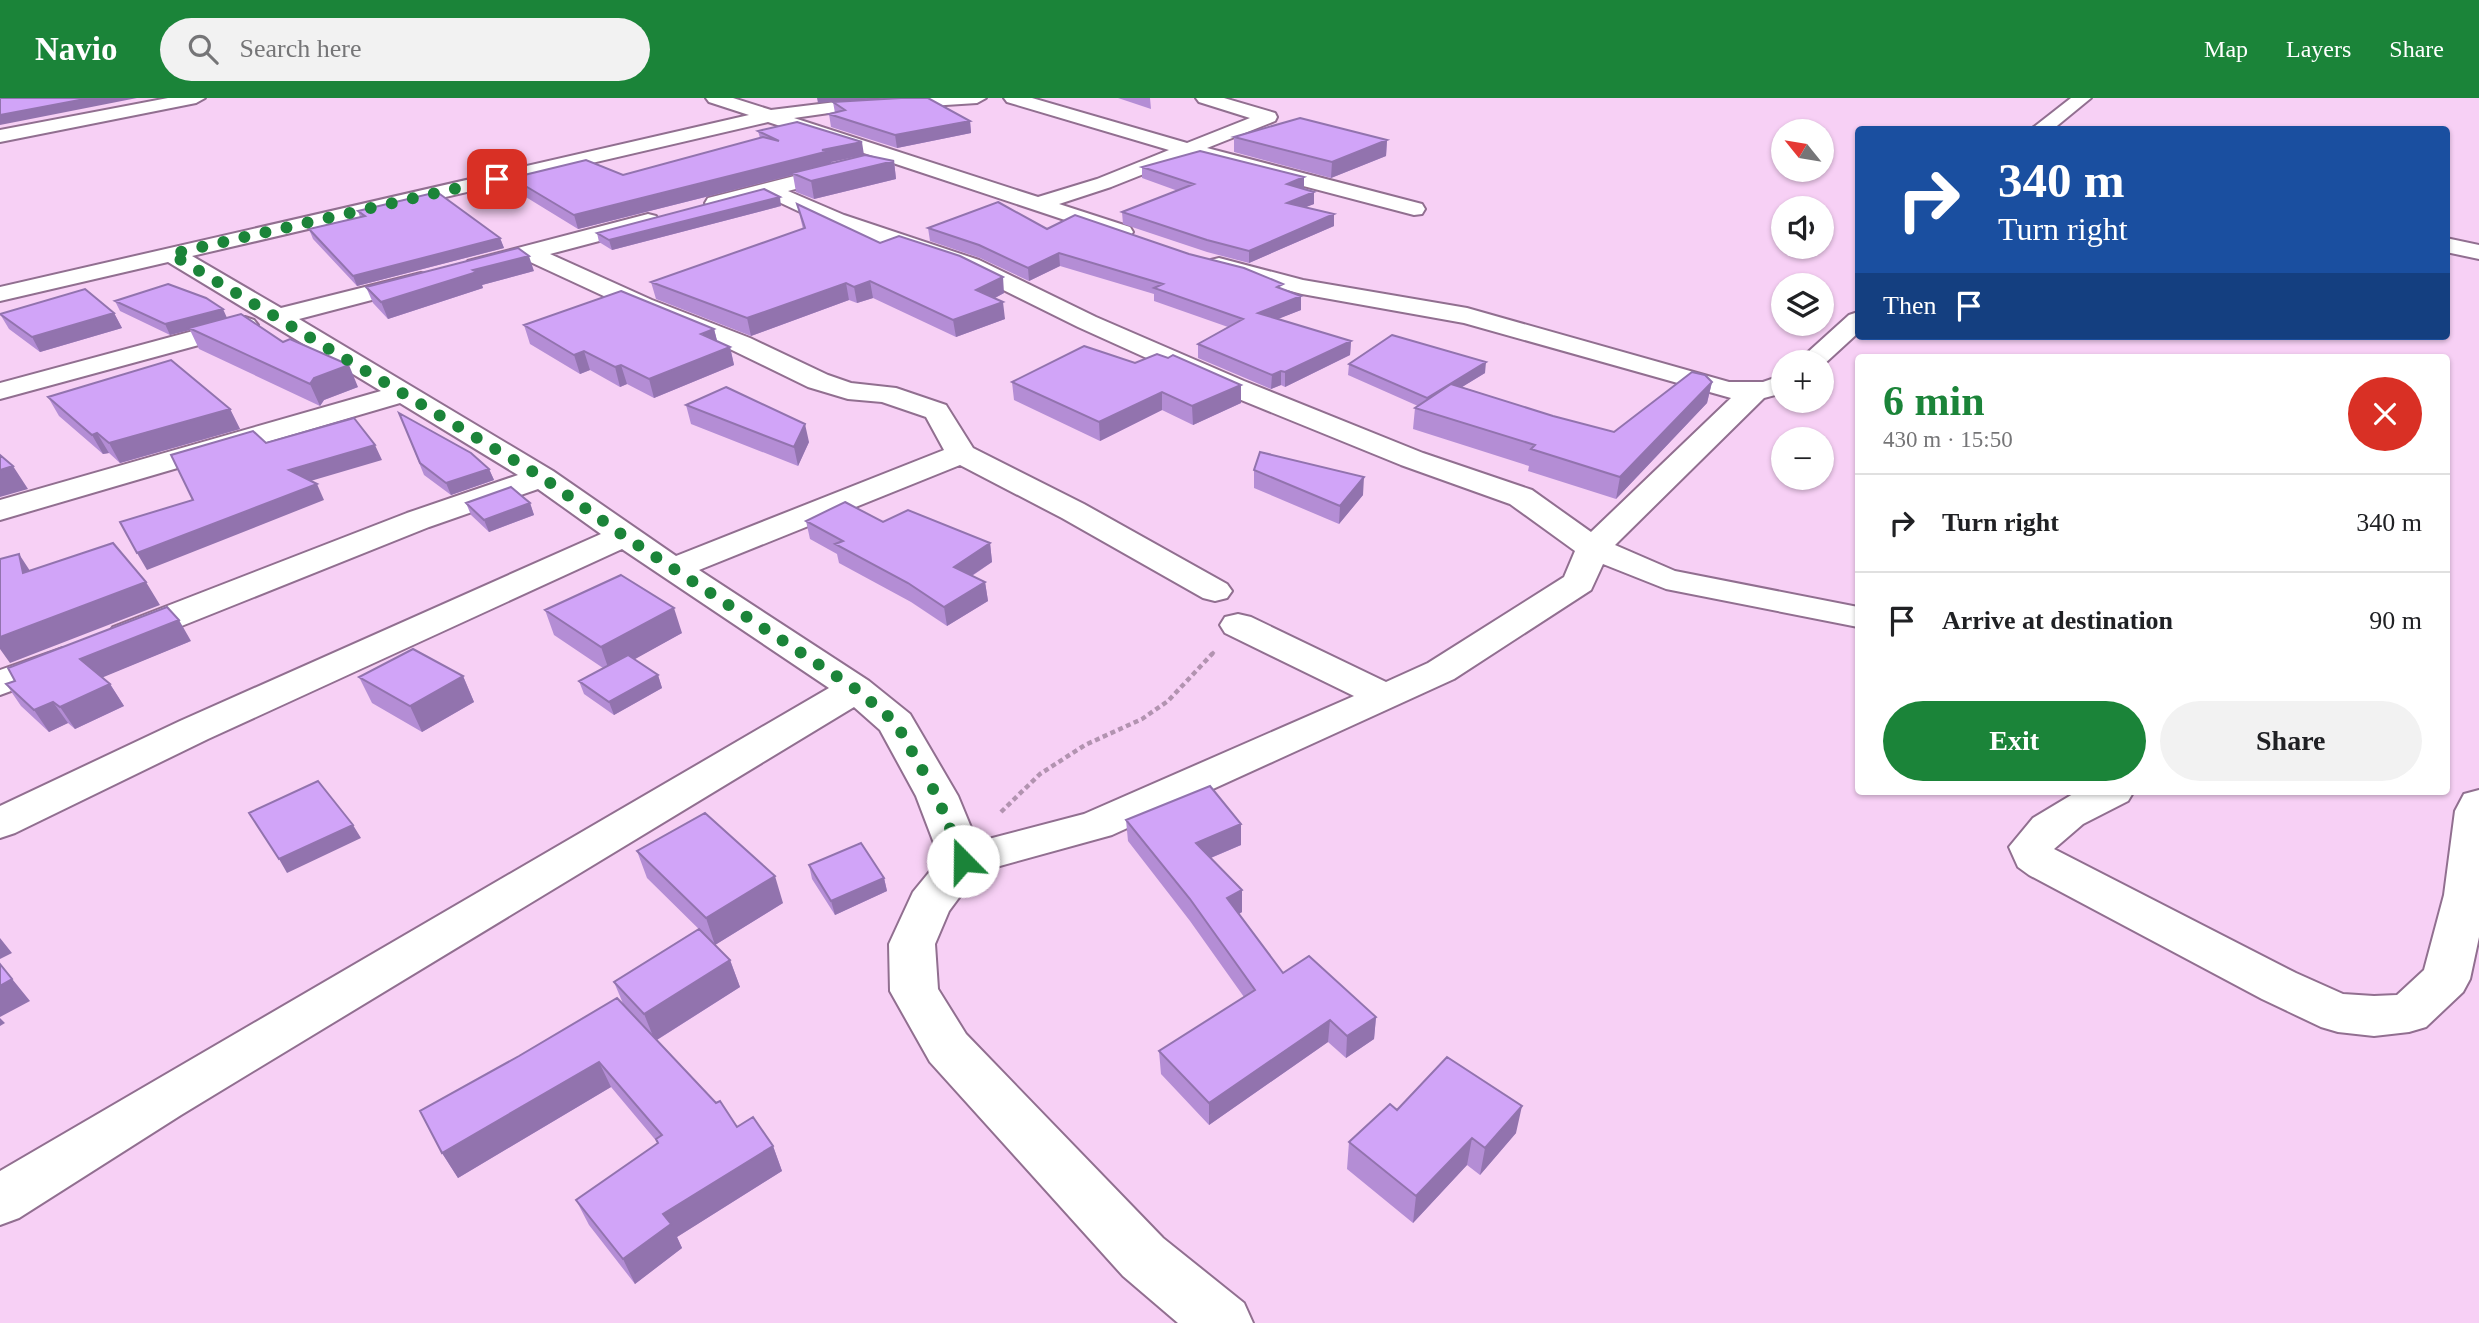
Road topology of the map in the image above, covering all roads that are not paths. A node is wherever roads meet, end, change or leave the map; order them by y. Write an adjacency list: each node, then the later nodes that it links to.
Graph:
1 (196, 98): 9 (street)
2 (715, 98): 7 (street)
3 (977, 98): 7 (street)
4 (1013, 98): 10 (street)
5 (1206, 98): 10 (street)
6 (2082, 98): 8 (street)
7 (769, 116): 11 (street); 19 (street)
8 (2044, 126)
9 (0, 136)
10 (1187, 149): 13 (street); 14 (street)
11 (897, 156): 12 (street); 13 (street)
12 (769, 190): 18 (street); 32 (street)
13 (1039, 204): 15 (street)
14 (1414, 209)
15 (1148, 241)
16 (2450, 246): 17 (street)
17 (2479, 252)
18 (529, 253): 22 (street); 28 (street)
19 (171, 254): 21 (street); 22 (street)
20 (1198, 260): 25 (street)
21 (0, 294)
22 (278, 317): 26 (street); 27 (street)
23 (1855, 323): 24 (street)
24 (1824, 350)
25 (1769, 387): 32 (street)
26 (0, 391)
27 (404, 393): 29 (street); 30 (street)
28 (961, 454): 33 (street); 34 (street)
29 (542, 477): 31 (street); 37 (street)
30 (0, 510)
31 (624, 536): 33 (street); 42 (street)
32 (1593, 548): 35 (street); 39 (street)
33 (675, 568): 38 (street)
34 (1215, 591)
35 (1855, 616)
36 (1238, 625): 39 (street)
37 (0, 683)
38 (856, 689): 43 (street); 44 (street)
39 (1385, 696): 43 (street)
40 (2105, 795): 41 (street)
41 (2479, 804)
42 (0, 823)
43 (963, 861): 45 (street)
44 (0, 1200)
45 (1223, 1323)

